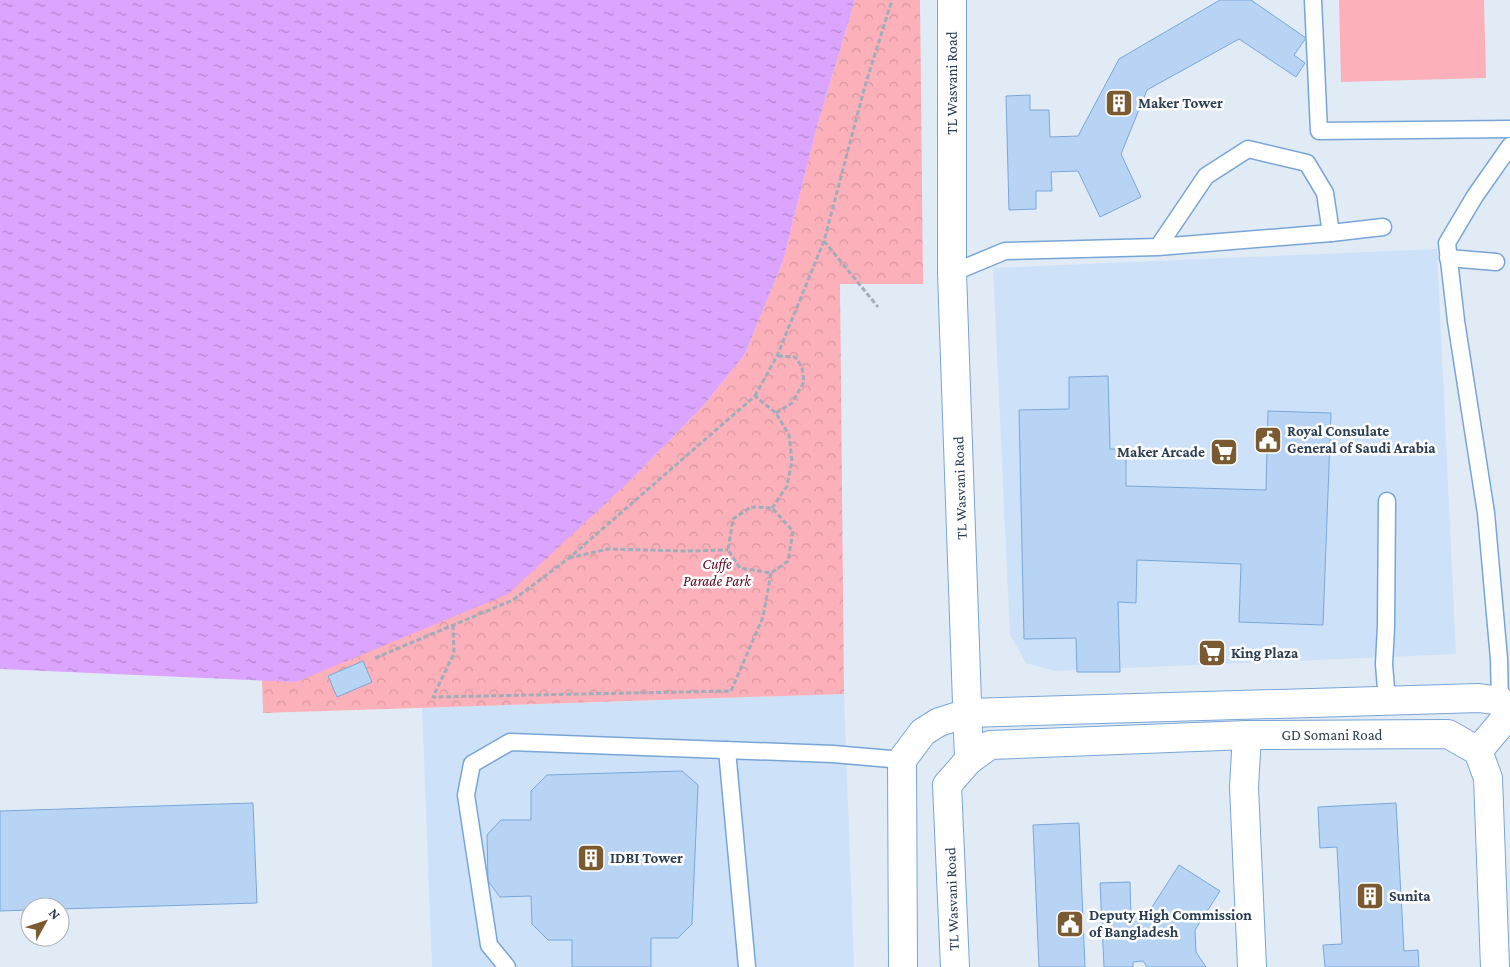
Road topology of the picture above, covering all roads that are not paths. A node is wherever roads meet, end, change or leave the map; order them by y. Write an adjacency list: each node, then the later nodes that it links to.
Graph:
1 (952, 0): 10 (street, TL Wasvani Road)
2 (1313, 0): 3 (lane)
3 (1510, 129)
4 (1510, 146): 8 (lane)
5 (1383, 227): 6 (lane)
6 (1330, 233): 7 (lane); 7 (lane)
7 (1158, 247): 10 (lane)
8 (1448, 258): 9 (lane); 13 (lane)
9 (1496, 262)
10 (952, 274): 14 (street, TL Wasvani Road)
11 (1387, 501): 12 (lane)
12 (1387, 701): 13 (street, GD Somani Road); 14 (street, GD Somani Road)
13 (1507, 707): 17 (street)
14 (968, 713): 18 (street, GD Somani Road); 19 (street, TL Wasvani Road)
15 (1247, 735): 17 (street, GD Somani Road); 19 (street, GD Somani Road); 24 (street)
16 (727, 750): 18 (lane); 20 (lane); 21 (lane)
17 (1478, 751): 25 (street)
18 (902, 760): 22 (street)
19 (969, 760): 23 (street, TL Wasvani Road)
20 (507, 967)
21 (747, 967)
22 (903, 967)
23 (955, 967)
24 (1252, 967)
25 (1495, 967)

